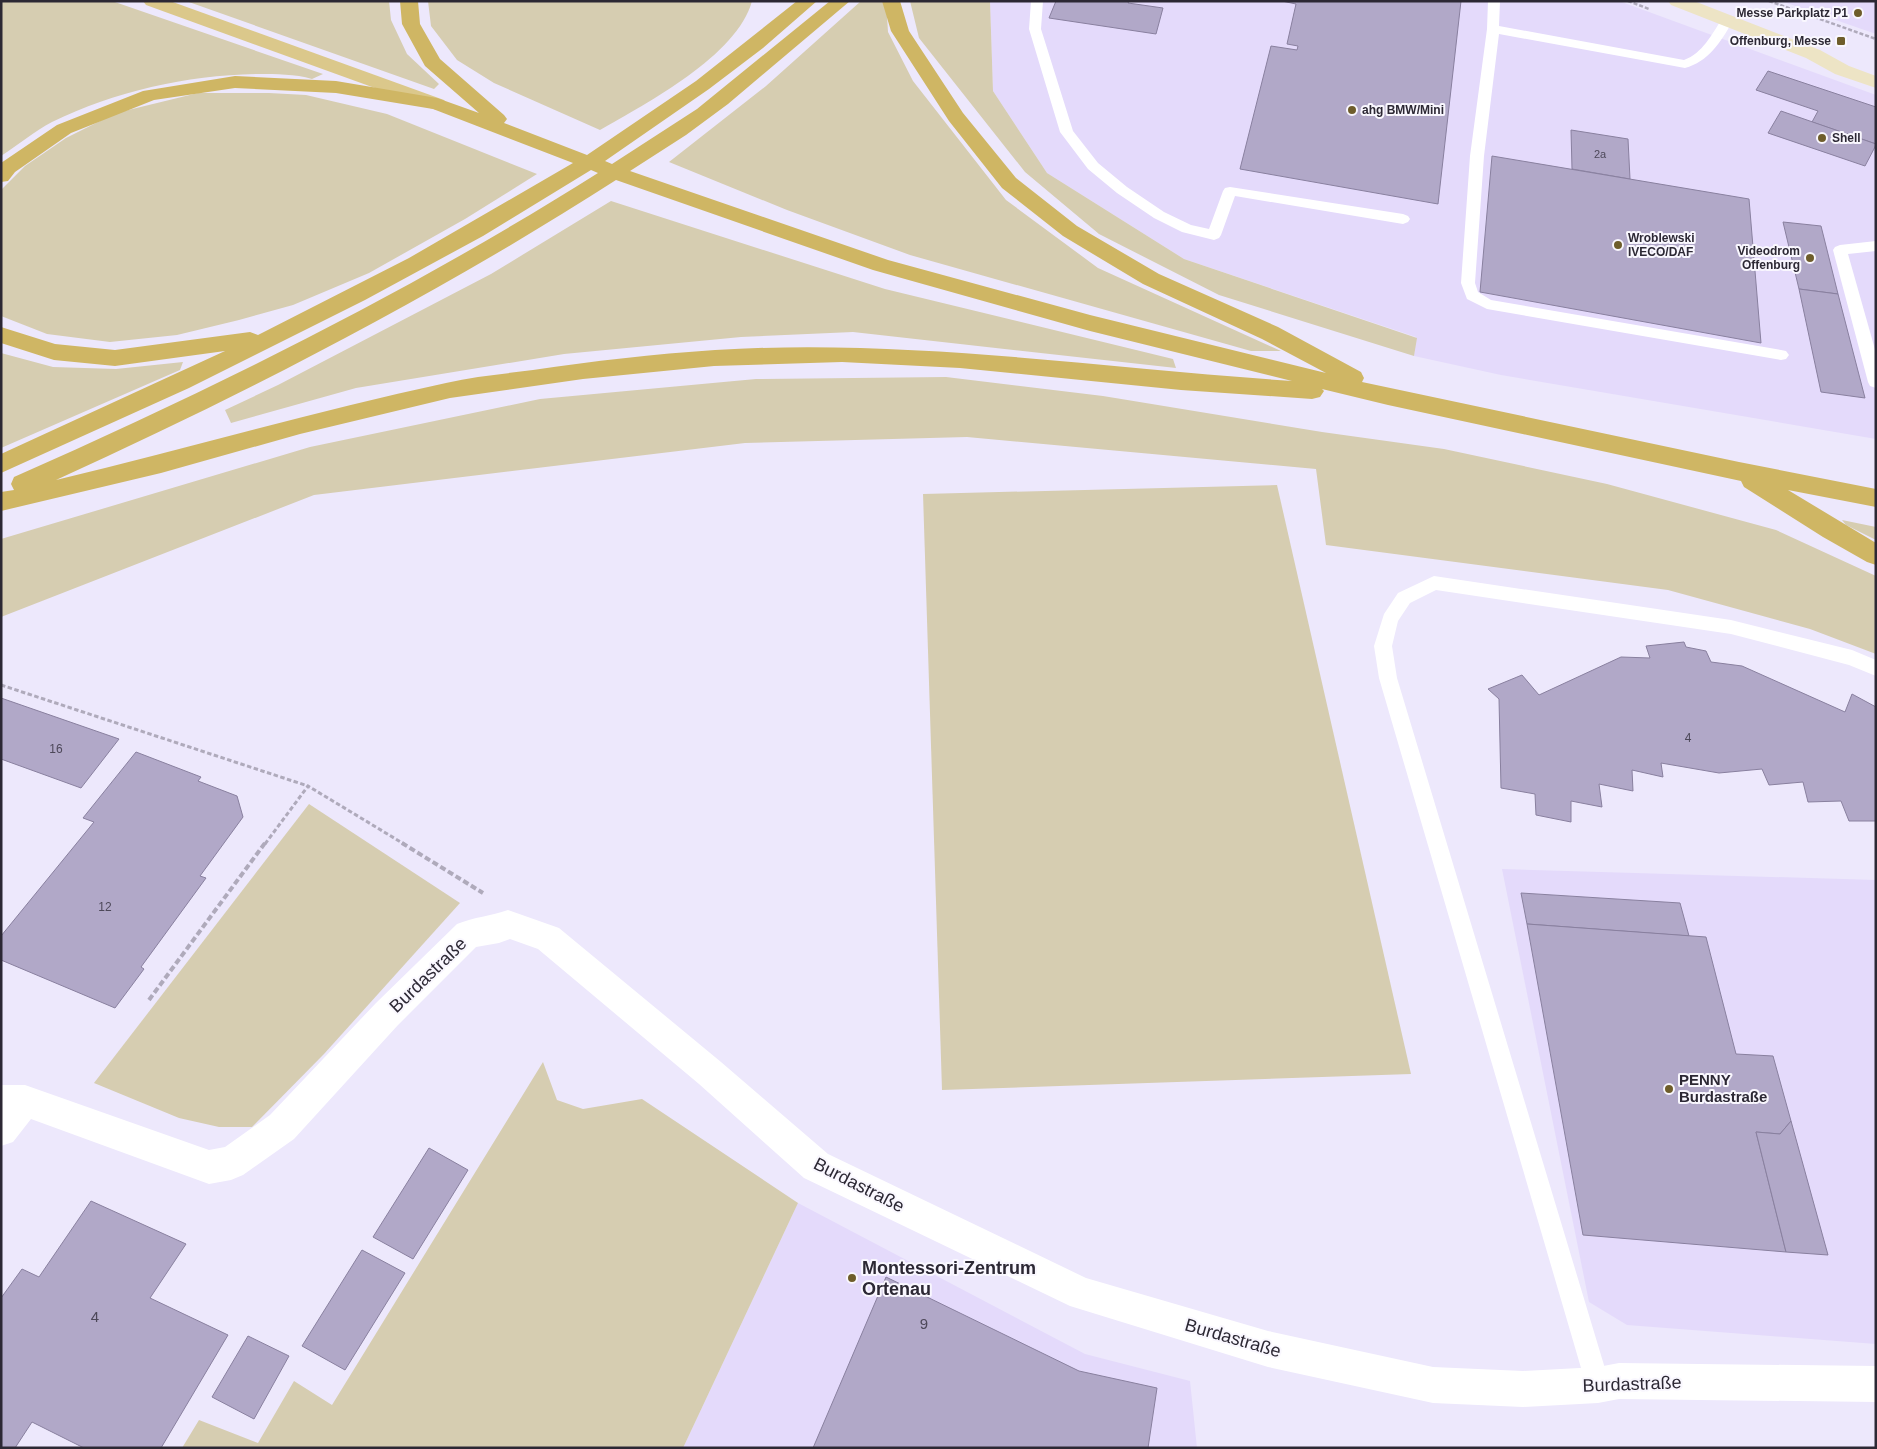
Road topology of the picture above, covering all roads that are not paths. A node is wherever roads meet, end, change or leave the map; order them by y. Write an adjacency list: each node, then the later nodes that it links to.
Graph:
1 (152, 1): 16 (main road)
2 (409, 1): 17 (highway)
3 (782, 1): 11 (highway)
4 (808, 1): 11 (highway)
5 (842, 1): 28 (highway)
6 (891, 1): 25 (highway)
7 (1037, 1): 19 (lane)
8 (1494, 1): 12 (lane)
9 (1677, 1): 10 (main road)
10 (1726, 22): 12 (lane); 13 (main road)
11 (780, 26): 22 (highway)
12 (1492, 29): 23 (lane)
13 (1813, 54): 14 (main road); 15 (main road)
14 (1876, 67)
15 (1876, 82)
16 (437, 104): 17 (highway); 18 (highway)
17 (511, 132): 25 (highway)
18 (1, 176)
19 (1403, 219)
20 (1876, 246): 24 (lane)
21 (1, 335): 22 (highway)
22 (276, 337): 26 (highway)
23 (1781, 355)
24 (1876, 382)
25 (1388, 397): 27 (highway); 30 (highway)
26 (1, 464)
27 (1739, 471): 29 (highway); 31 (highway)
28 (1, 493)
29 (1876, 498)
30 (1, 502)
31 (1876, 555)
32 (1876, 668): 36 (lane)
33 (13, 1101): 34 (street); 36 (street, Burdastraße)
34 (1, 1130)
35 (1876, 1384): 36 (street, Burdastraße)
36 (1598, 1385)

